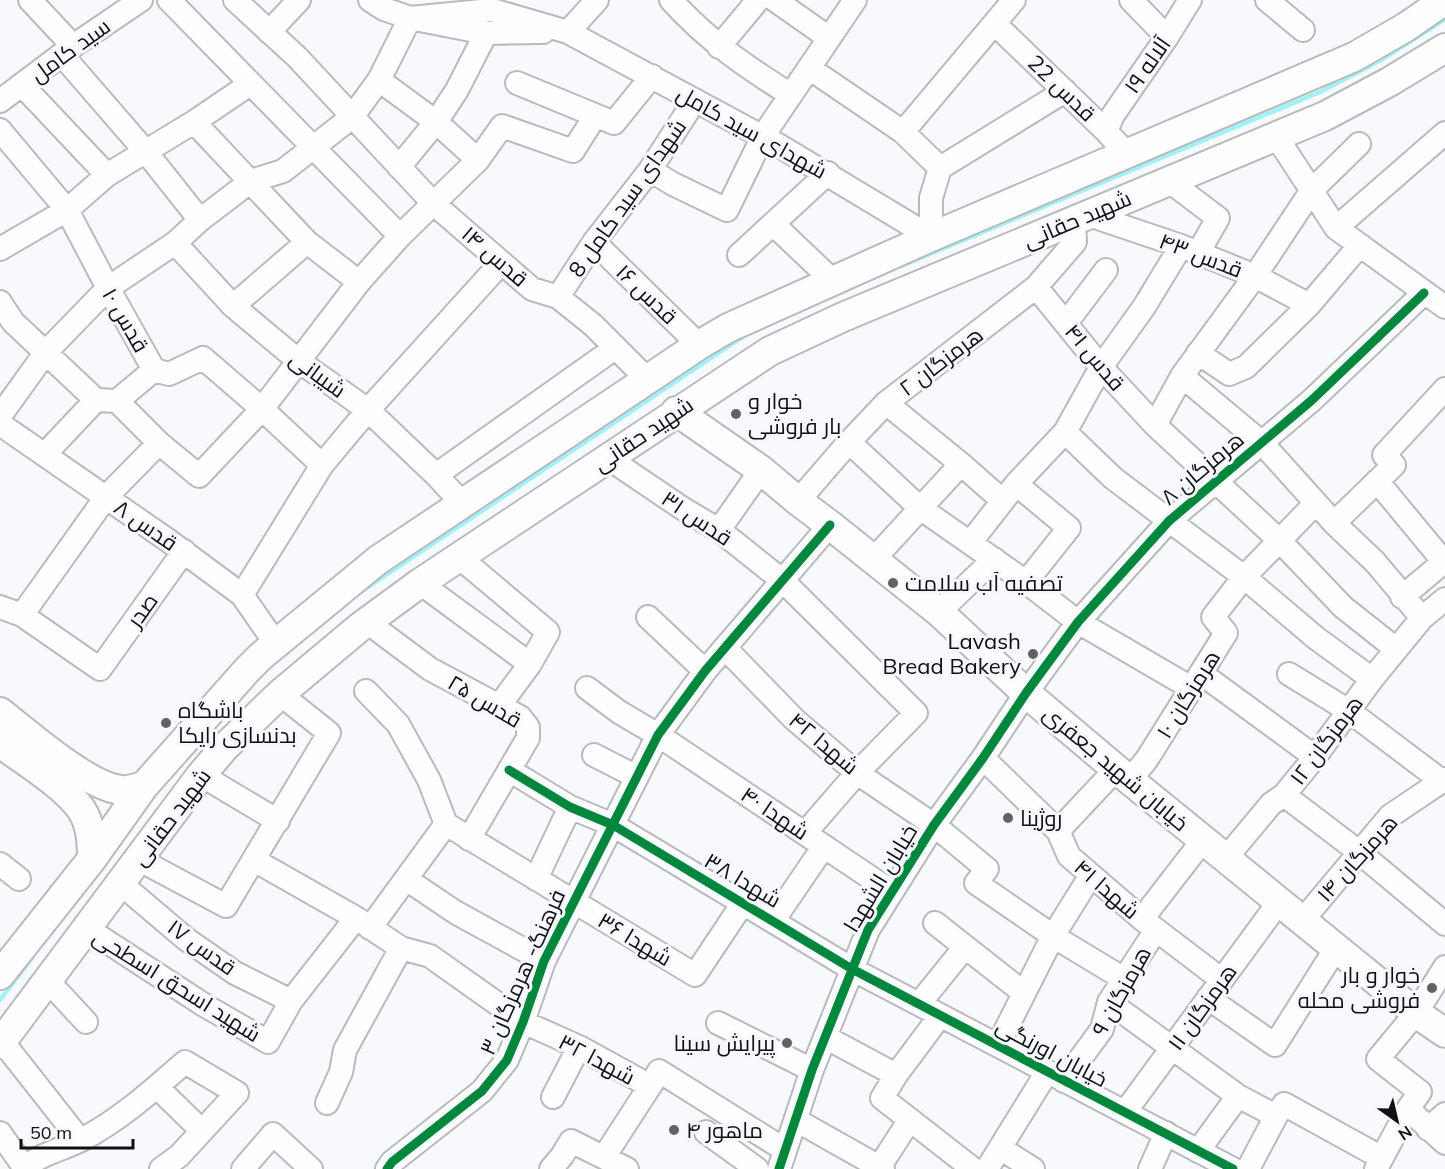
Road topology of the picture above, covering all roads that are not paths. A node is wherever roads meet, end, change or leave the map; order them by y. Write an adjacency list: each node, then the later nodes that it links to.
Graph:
1 (30, 0): 27 (street)
2 (141, 0): 27 (street, سید کامل)
3 (169, 0): 32 (street)
4 (235, 0): 20 (street, قدس ۱۴)
5 (299, 0): 20 (street)
6 (370, 0): 18 (street, شهدای سید کامل)
7 (597, 0): 21 (street)
8 (671, 0): 25 (street)
9 (758, 0): 25 (street)
10 (775, 0): 24 (street)
11 (855, 0): 24 (street)
12 (1131, 0): 23 (street)
13 (1190, 0): 23 (street, آلاله ۱۹)
14 (1445, 0): 51 (main road, شهید حقانی)
15 (1272, 2): 19 (street)
16 (495, 5): 18 (street, شهدای سید کامل); 21 (street, شهدای سید کامل)
17 (1004, 8): 34 (street, قدس 22); 44 (street)
18 (410, 18): 22 (street, شهدای سید کامل); 30 (street)
19 (1303, 30)
20 (269, 32): 38 (street, قدس ۱۴)
21 (568, 32): 22 (street, شهدای سید کامل); 29 (street, شهدای سید کامل)
22 (486, 33): 41 (street)
23 (1167, 37): 43 (street, آلاله ۱۹)
24 (829, 38): 28 (street)
25 (719, 47): 35 (street)
26 (1445, 48): 46 (main road, شهید حقانی)
27 (68, 50): 33 (street, سید کامل); 50 (street)
28 (809, 68): 35 (street); 44 (street)
29 (652, 76): 36 (street, شهدای سید کامل); 39 (street)
30 (379, 80): 38 (street); 41 (street)
31 (517, 83): 39 (street)
32 (250, 84): 40 (street); 49 (street)
33 (22, 85): 37 (street, سید کامل); 57 (street)
34 (1065, 91): 43 (street, قدس 22); 54 (street)
35 (791, 95): 47 (street)
36 (695, 100): 47 (street, شهدای سید کامل); 55 (street, شهدای سید کامل 8)
37 (0, 101)
38 (352, 117): 49 (street); 53 (street, قدس ۱۴)
39 (604, 119): 52 (street)
40 (194, 122): 50 (street); 59 (street)
41 (436, 122): 52 (street); 53 (street)
42 (0, 130): 63 (street, قدس ۱۰)
43 (1106, 131): 51 (street, قدس 22)
44 (903, 132): 54 (street)
45 (1445, 133): 67 (street)
46 (1276, 135): 60 (main road, شهید حقانی); 61 (street)
47 (763, 136): 55 (street); 56 (street, شهدای سید کامل)
48 (1359, 144): 61 (street)
49 (312, 148): 59 (street); 68 (street)
50 (146, 152): 57 (street); 65 (street)
51 (1127, 154): 58 (main road, شهید حقانی)
52 (478, 160): 62 (street)
53 (399, 168): 62 (street, قدس ۱۴)
54 (940, 168): 69 (street)
55 (650, 170): 71 (street, شهدای سید کامل 8)
56 (828, 173): 66 (street); 69 (street, شهدای سید کامل)
57 (107, 175): 63 (street)
58 (1071, 177): 64 (main road); 69 (main road, شهید حقانی)
59 (251, 181): 65 (street); 70 (street)
60 (1169, 181): 64 (main road, شهید حقانی); 75 (street)
61 (1312, 190): 67 (street); 79 (street)
62 (434, 204): 68 (street); 77 (street, قدس ۱۴)
63 (67, 210): 74 (street); 83 (street, قدس ۱۰)
64 (1082, 218): 75 (street, قدس ۴۳); 82 (street, هرمزگان ۲); 105 (main road, شهید حقانی)
65 (200, 220): 72 (street)
66 (773, 224): 76 (street); 80 (street)
67 (1336, 228): 73 (street)
68 (400, 236): 81 (street)
69 (931, 237): 80 (main road, شهید حقانی)
70 (307, 242): 81 (street); 88 (street)
71 (594, 242): 85 (street, شهدای سید کامل 8); 91 (street, قدس ۱۶)
72 (175, 243): 83 (street); 88 (street, شیبانی)
73 (1360, 245): 84 (street); 87 (street)
74 (0, 249)
75 (1190, 250): 79 (street, قدس ۴۳); 96 (street)
76 (739, 255)
77 (501, 263): 85 (street, قدس ۱۴); 104 (street)
78 (1106, 270): 90 (street)
79 (1255, 276): 87 (street, قدس ۴۳); 94 (street)
80 (833, 281): 91 (main road, شهید حقانی)
81 (359, 282): 95 (street)
82 (1036, 287): 90 (street, قدس ۴۱); 102 (street, هرمزگان ۲)
83 (108, 288): 93 (street); 97 (street, قدس ۱۰)
84 (1424, 293): 89 (street); 113 (street, هرمزگان ۸)
85 (558, 297): 92 (street, قدس ۱۴)
86 (0, 302): 93 (street)
87 (1309, 305): 94 (street)
88 (233, 306): 95 (street, شیبانی)
89 (1445, 307)
90 (1066, 322): 96 (street, قدس ۴۱)
91 (699, 345): 99 (main road, شهید حقانی)
92 (615, 348): 99 (street, قدس ۱۴); 119 (street)
93 (46, 352): 101 (street); 107 (street)
94 (1198, 353): 98 (street)
95 (300, 362): 103 (street); 104 (street, شیبانی)
96 (1101, 367): 109 (street, قدس ۴۱); 110 (street)
97 (154, 370): 101 (street); 103 (street, قدس ۱۰)
98 (1182, 376): 109 (street); 113 (street)
99 (648, 380): 125 (main road, شهید حقانی)
100 (1445, 389): 106 (street)
101 (107, 400): 112 (street); 114 (street)
102 (886, 403): 111 (street, هرمزگان ۲); 116 (street)
103 (262, 409): 112 (street); 117 (street, قدس ۱۰)
104 (368, 410): 117 (street); 119 (street, شیبانی)
105 (676, 411): 115 (main road, شهید حقانی); 118 (main road, خیابان شهید جعفری)
106 (1437, 412): 121 (street)
107 (0, 416)
108 (0, 424): 114 (street, قدس ۸)
109 (1155, 426): 120 (street, قدس ۴۱)
110 (1065, 432): 122 (street); 128 (street)
111 (849, 442): 124 (street, هرمزگان ۲); 127 (street)
112 (159, 443): 123 (street)
113 (1262, 443): 120 (street, هرمزگان ۸); 126 (street)
114 (45, 454): 123 (street, قدس ۸)
115 (608, 458): 131 (street, قدس ۳۱); 135 (main road, شهید حقانی)
116 (962, 464): 122 (street); 127 (street)
117 (322, 465): 143 (street)
118 (761, 470): 124 (main road, خیابان شهید جعفری); 131 (street)
119 (436, 475): 125 (street, شیبانی)
120 (1216, 481): 128 (street, هرمزگان ۸); 132 (street, قدس ۴۱)
121 (1377, 481): 129 (street); 138 (street)
122 (1010, 493): 133 (street); 141 (street)
123 (106, 497): 134 (street, قدس ۸); 148 (street)
124 (798, 501): 130 (main road, خیابان شهید جعفری)
125 (462, 503): 153 (main road, شهید حقانی)
126 (1316, 503): 129 (street); 132 (street, هرمزگان ۱۰)
127 (920, 508): 133 (street); 137 (street)
128 (1169, 521): 139 (street); 152 (street, هرمزگان ۸)
129 (1334, 523): 144 (street)
130 (830, 525): 137 (main road, خیابان شهید جعفری); 140 (street, فرهنگ- هرمزگان ۳)
131 (719, 530): 140 (street, قدس ۳۱)
132 (1280, 541): 139 (street, هرمزگان ۱۰); 155 (street, قدس ۴۱)
133 (970, 543): 136 (street)
134 (184, 552): 143 (street, قدس ۸); 148 (street, صدر)
135 (459, 557): 142 (main road, شهید حقانی); 156 (street)
136 (994, 559): 141 (street); 147 (street)
137 (873, 560): 147 (main road, خیابان شهید جعفری)
138 (1439, 566): 144 (street); 145 (street)
139 (1244, 577): 159 (street); 160 (street, هرمزگان ۱۰)
140 (783, 581): 154 (street, فرهنگ- هرمزگان ۳); 174 (street, قدس ۳۱)
141 (1026, 582): 152 (street)
142 (420, 583): 151 (main road, شهید حقانی); 156 (street)
143 (242, 595): 153 (street, قدس ۸)
144 (1402, 597): 150 (street)
145 (1445, 597): 150 (street, هرمزگان ۱۲)
146 (0, 607): 148 (street)
147 (939, 612): 163 (main road, خیابان شهید جعفری)
148 (22, 615)
149 (648, 617): 157 (street)
150 (1422, 618): 155 (street, هرمزگان ۱۲)
151 (367, 622): 164 (main road, شهید حقانی); 165 (street, قدس ۲۵)
152 (1078, 622): 160 (street); 163 (street, هرمزگان ۸)
153 (276, 644): 180 (main road, شهید حقانی)
154 (725, 648): 157 (street, فرهنگ- هرمزگان ۳); 174 (street, شهدا ۴۲)
155 (1396, 649): 159 (street, هرمزگان ۱۲)
156 (530, 664): 165 (street)
157 (705, 671): 168 (street, فرهنگ- هرمزگان ۳)
158 (1289, 674): 166 (street)
159 (1372, 679): 166 (street, هرمزگان ۱۲)
160 (1197, 681): 171 (street); 175 (street, هرمزگان ۱۰)
161 (587, 688): 168 (street, شهدا ۴۰)
162 (366, 691): 184 (street)
163 (1026, 693): 172 (street, خیابان الشهدا); 175 (main road, خیابان شهید جعفری)
164 (280, 694): 176 (main road, شهید حقانی); 183 (street)
165 (500, 706): 173 (street, قدس ۲۵)
166 (1349, 711): 171 (street, هرمزگان ۱۲); 178 (street)
167 (0, 712): 179 (main road)
168 (658, 735): 177 (street, فرهنگ- هرمزگان ۳); 188 (street, شهدا ۴۰)
169 (0, 743): 179 (main road)
170 (594, 755): 177 (street)
171 (1315, 757): 181 (street, هرمزگان ۱۲)
172 (983, 758): 186 (street, خیابان الشهدا); 187 (street, شهدا ۴۱)
173 (509, 770): 182 (street, شهدا ۳۸); 189 (street, قدس ۲۵)
174 (857, 773): 186 (street, شهدا ۴۲); 188 (street)
175 (1123, 774): 187 (street, هرمزگان ۱۰); 190 (main road, خیابان شهید جعفری)
176 (201, 775): 183 (street); 195 (main road, شهید حقانی)
177 (637, 777): 185 (street, فرهنگ- هرمزگان ۳)
178 (1444, 780): 192 (street, هرمزگان ۱۴)
179 (79, 786): 180 (main road); 194 (main road)
180 (144, 786): 194 (main road, شهید حقانی)
181 (1284, 795): 192 (street); 193 (street, هرمزگان ۱۲)
182 (570, 807): 185 (street, شهدا ۳۸); 201 (street)
183 (278, 821): 196 (street)
184 (446, 824): 189 (street, شهدا ۳۶); 200 (street)
185 (613, 825): 204 (street, فرهنگ- هرمزگان ۳); 206 (street, شهدا ۳۸)
186 (934, 825): 203 (street, خیابان الشهدا); 214 (street, شهدا ۴۲)
187 (1058, 831): 198 (street, شهدا ۴۱)
188 (805, 833): 191 (street, شهدا ۴۰)
189 (470, 839): 201 (street, شهدا ۳۶)
190 (1203, 840): 193 (main road, خیابان شهید جعفری); 211 (street, هرمزگان ۹)
191 (824, 846): 203 (street, شهدا ۴۰); 207 (street)
192 (1359, 852): 208 (street, هرمزگان ۱۴); 212 (street)
193 (1226, 858): 205 (main road, خیابان شهید جعفری)
194 (92, 859): 221 (main road, شهید حقانی)
195 (138, 859): 196 (street); 202 (main road, شهید حقانی)
196 (254, 860): 209 (street, شهدا ۳۲)
197 (0, 864): 199 (street)
198 (1091, 875): 211 (street, شهدا ۴۱); 214 (street)
199 (20, 879)
200 (406, 879): 209 (street); 218 (street)
201 (536, 879): 204 (street, شهدا ۳۶)
202 (120, 883): 213 (main road, شهید حقانی); 227 (street, قدس ۱۷)
203 (892, 892): 220 (street, خیابان الشهدا)
204 (574, 902): 206 (street, شهدا ۳۶); 218 (street, فرهنگ- هرمزگان ۳)
205 (1279, 902): 208 (main road, خیابان شهید جعفری); 224 (street, هرمزگان ۱۱)
206 (743, 903): 207 (street, شهدا ۳۸)
207 (773, 921): 220 (street, شهدا ۳۸)
208 (1302, 921): 217 (main road, خیابان شهید جعفری)
209 (363, 923): 216 (street, شهدا ۳۲); 227 (street)
210 (935, 923): 215 (street)
211 (1149, 924): 222 (street, هرمزگان ۹); 224 (street, شهدا ۴۱)
212 (1445, 924)
213 (86, 928): 223 (main road, شهید حقانی); 227 (street, شهید اسحق اسطحی)
214 (1053, 936): 222 (street); 225 (street)
215 (965, 947): 225 (street); 229 (street)
216 (401, 948): 233 (street, شهدا ۳۲); 248 (street)
217 (1336, 948): 226 (street); 230 (main road, خیابان شهید جعفری)
218 (544, 961): 233 (street, فرهنگ- هرمزگان ۳)
219 (1445, 967): 230 (street)
220 (852, 969): 229 (street, خیابان اورنگی); 236 (street, خیابان الشهدا)
221 (0, 975)
222 (1124, 979): 228 (street, هرمزگان ۹)
223 (47, 980): 232 (street); 237 (main road, شهید حقانی)
224 (1222, 980): 226 (street, هرمزگان ۱۱)
225 (1024, 993): 238 (street)
226 (1208, 998): 240 (street, هرمزگان ۱۱)
227 (291, 1000)
228 (1109, 1002): 240 (street); 243 (street, هرمزگان ۹)
229 (919, 1004): 231 (street, خیابان اورنگی)
230 (1416, 1012): 235 (main road, خیابان شهید جعفری); 249 (street)
231 (940, 1016): 238 (street, خیابان اورنگی); 242 (street)
232 (86, 1022)
233 (523, 1022): 239 (street, شهدا ۳۲); 267 (street, فرهنگ- هرمزگان ۳)
234 (718, 1023): 241 (street)
235 (1445, 1033)
236 (825, 1037): 241 (street, خیابان الشهدا); 242 (street)
237 (1, 1044): 260 (street)
238 (998, 1045): 243 (street, خیابان اورنگی)
239 (579, 1047): 244 (street, شهدا ۳۲); 247 (street)
240 (1172, 1048): 246 (street); 250 (street, هرمزگان ۱۱)
241 (812, 1070): 253 (street, خیابان الشهدا)
242 (896, 1074): 254 (street)
243 (1055, 1076): 250 (street, خیابان اورنگی); 261 (street, هرمزگان ۹)
244 (650, 1086): 262 (street); 263 (street, شهدا ۳۲)
245 (157, 1087): 255 (street); 255 (street); 260 (street)
246 (1238, 1095): 252 (street); 264 (street)
247 (553, 1097)
248 (327, 1103)
249 (1408, 1109): 259 (street); 265 (street)
250 (1125, 1112): 258 (street, خیابان اورنگی)
251 (1445, 1114): 259 (street)
252 (1276, 1116): 265 (street); 279 (street)
253 (796, 1120): 263 (street, خیابان الشهدا); 268 (street)
254 (909, 1121): 268 (street); 275 (street)
255 (202, 1131): 266 (street)
256 (706, 1132): 274 (street)
257 (0, 1133): 269 (street)
258 (1166, 1133): 264 (street, خیابان اورنگی); 278 (street)
259 (1437, 1136)
260 (80, 1140): 269 (street)
261 (1000, 1148): 276 (street, هرمزگان ۹); 277 (street)
262 (604, 1157): 272 (street); 273 (street)
263 (782, 1160)
264 (1216, 1162)
265 (1379, 1164)
266 (178, 1165)
267 (394, 1167)
268 (882, 1167)
269 (24, 1168)
270 (243, 1169): 271 (street)
271 (311, 1169)
272 (551, 1169)
273 (627, 1169)
274 (757, 1169)
275 (973, 1169)
276 (987, 1169)
277 (1033, 1169)
278 (1150, 1169)
279 (1248, 1169)

